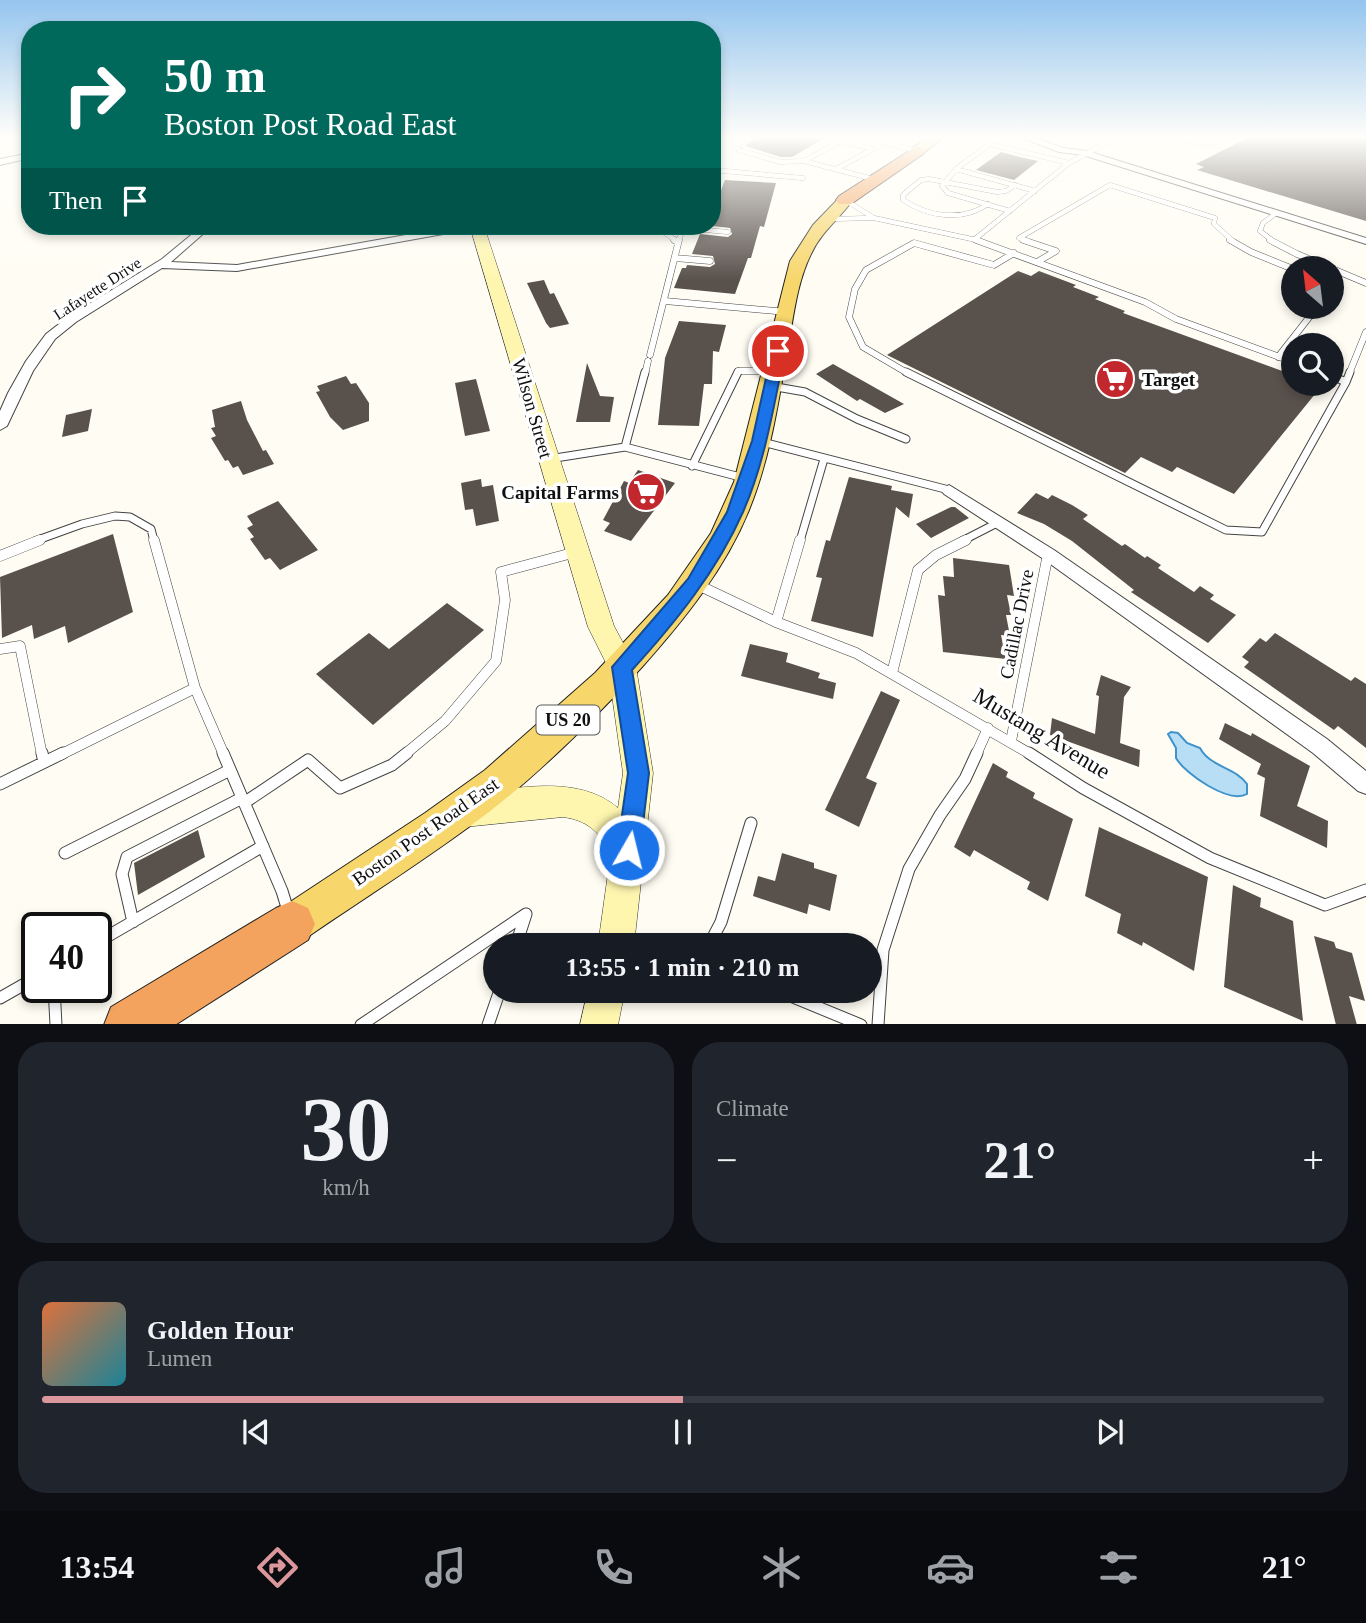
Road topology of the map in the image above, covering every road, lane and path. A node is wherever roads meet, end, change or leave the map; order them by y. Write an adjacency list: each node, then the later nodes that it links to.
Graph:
1 (867, 184): 10 (highway, Boston Post Road East / US 20)
2 (916, 184): 11 (lane)
3 (944, 184): 11 (lane)
4 (959, 184): 8 (lane)
5 (1010, 184): 8 (lane)
6 (1044, 184): 9 (lane)
7 (1183, 184): 13 (street)
8 (1014, 185): 9 (lane)
9 (1035, 191): 12 (lane)
10 (845, 200): 14 (lane); 15 (main road, Boston Post Road East / US 20)
11 (988, 205): 12 (lane)
12 (1010, 211): 23 (lane)
13 (1276, 213): 24 (street); 32 (lane)
14 (874, 218): 15 (lane); 23 (lane)
15 (826, 219): 34 (main road, Boston Post Road East / US 20)
16 (721, 231): 17 (lane)
17 (728, 232)
18 (199, 235): 30 (street, Lafayette Drive)
19 (421, 235): 30 (street)
20 (480, 235): 45 (street, Wilson Street)
21 (668, 235): 25 (lane)
22 (681, 235): 25 (lane)
23 (975, 239): 26 (lane)
24 (1366, 241)
25 (678, 242): 27 (lane)
26 (1014, 253): 29 (lane); 40 (lane)
27 (675, 258): 28 (lane); 33 (lane)
28 (710, 261)
29 (1037, 262): 31 (lane); 37 (lane)
30 (161, 265): 41 (street, Lafayette Drive)
31 (1281, 265)
32 (1366, 283)
33 (665, 301): 34 (lane); 44 (lane)
34 (787, 312): 39 (main road, Boston Post Road East / US 20)
35 (1308, 319): 37 (lane)
36 (1366, 332): 40 (lane)
37 (1278, 357): 38 (lane)
38 (1281, 358)
39 (773, 378): 42 (lane); 43 (main road, Boston Post Road East / US 20); 47 (lane)
40 (1346, 382)
41 (0, 426)
42 (906, 439)
43 (759, 441): 46 (lane); 48 (main road, Boston Post Road East / US 20)
44 (625, 446): 45 (lane); 47 (lane)
45 (548, 459): 51 (street, Wilson Street)
46 (824, 459): 49 (lane); 55 (lane)
47 (692, 466): 48 (lane)
48 (747, 478): 54 (main road, Boston Post Road East / US 20)
49 (950, 490): 50 (street)
50 (999, 522): 52 (street); 58 (lane)
51 (577, 552): 57 (street, Wilson Street); 66 (lane)
52 (1048, 554): 61 (lane, Cadillac Drive); 65 (street)
53 (0, 556): 59 (lane)
54 (694, 583): 55 (lane, Mustang Avenue); 57 (main road, Boston Post Road East / US 20)
55 (776, 622): 58 (lane, Mustang Avenue)
56 (0, 649): 62 (lane)
57 (622, 667): 67 (main road, Boston Post Road East / US 20); 70 (street, Wilson Street)
58 (892, 673): 60 (lane, Mustang Avenue)
59 (195, 688): 62 (lane); 63 (lane)
60 (988, 728): 61 (lane, Mustang Avenue); 93 (lane)
61 (1011, 741): 72 (lane, Mustang Avenue)
62 (44, 762): 64 (lane)
63 (230, 771): 66 (lane); 71 (lane)
64 (0, 784)
65 (1366, 785)
66 (243, 801): 69 (lane); 73 (lane)
67 (460, 811): 70 (street); 74 (main road, Boston Post Road East / US 20)
68 (751, 824): 78 (lane)
69 (263, 846): 73 (lane); 74 (lane)
70 (629, 850): 77 (street, Wilson Street)
71 (65, 853)
72 (1366, 890)
73 (133, 922): 79 (lane)
74 (292, 923): 88 (highway, Boston Post Road East / US 20)
75 (498, 933): 76 (lane)
76 (520, 933)
77 (618, 933)
78 (715, 933)
79 (112, 934)
80 (483, 943): 89 (lane)
81 (21, 986): 82 (lane)
82 (0, 998)
83 (55, 1003): 87 (lane)
84 (495, 1003): 90 (lane)
85 (604, 1003): 91 (street)
86 (808, 1003): 92 (lane)
87 (56, 1024)
88 (129, 1024)
89 (361, 1024)
90 (488, 1024)
91 (599, 1024)
92 (861, 1024)
93 (878, 1024)

